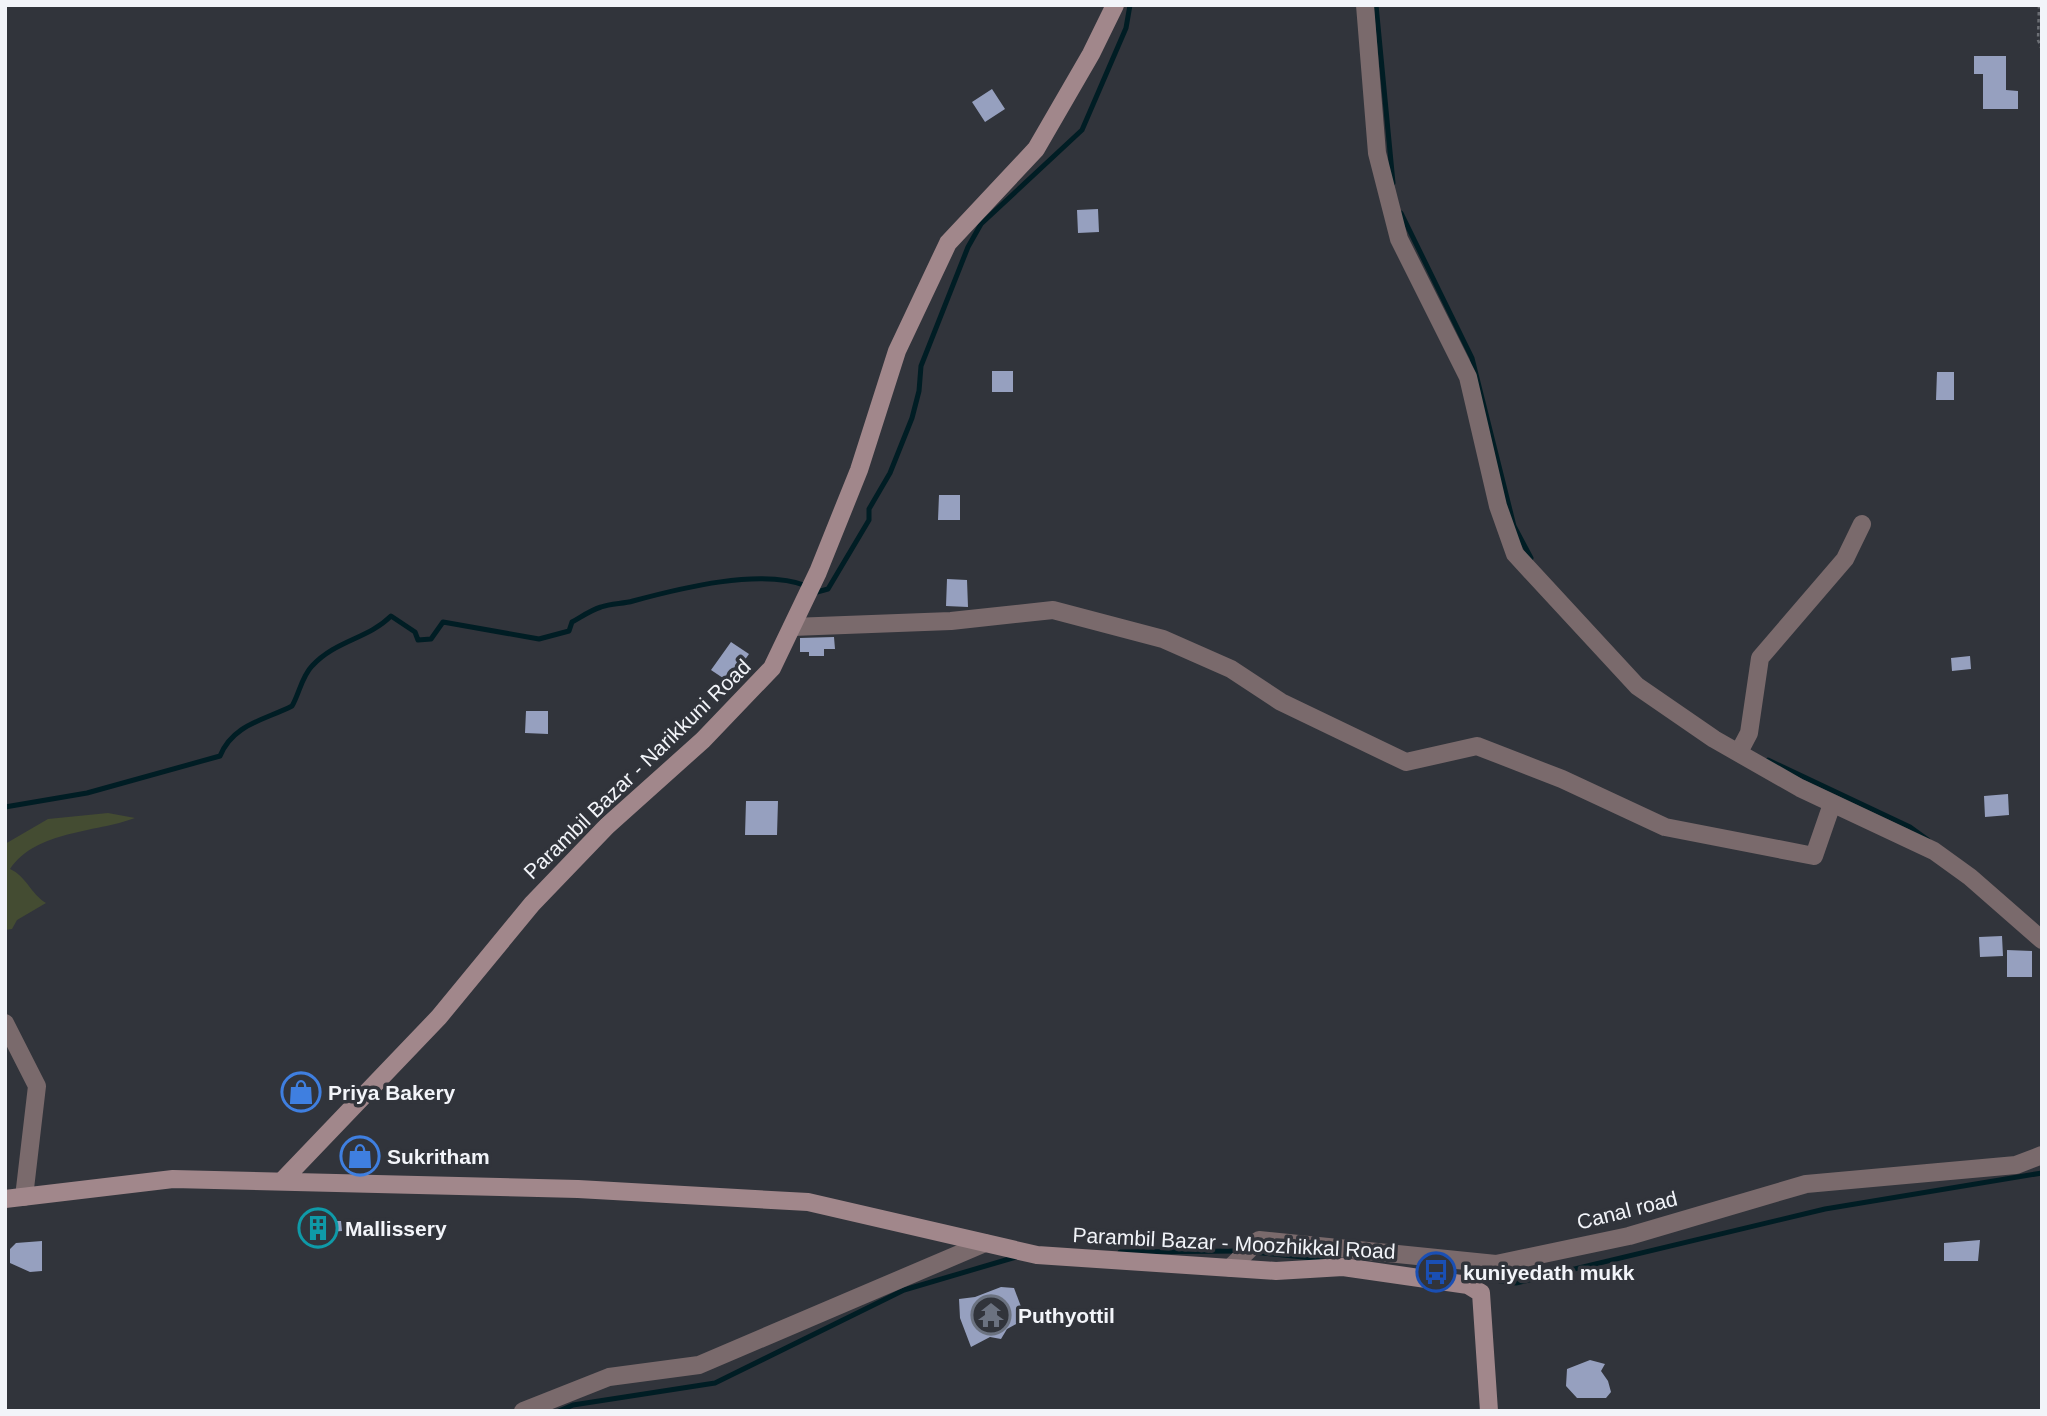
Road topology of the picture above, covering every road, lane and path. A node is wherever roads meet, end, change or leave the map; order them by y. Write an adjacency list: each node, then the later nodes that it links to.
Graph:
1 (1115, 5): 6 (main road, Parambil Bazar - Narikkuni Road)
2 (1365, 5): 7 (street)
3 (2039, 5): 4 (path)
4 (2042, 50)
5 (1862, 524): 7 (street)
6 (792, 627): 8 (street); 12 (main road, Parambil Bazar - Narikkuni Road)
7 (1739, 752): 8 (street)
8 (1832, 804): 9 (street)
9 (2042, 940)
10 (5, 1023): 13 (street)
11 (2042, 1155): 15 (street, Canal road)
12 (282, 1181): 13 (main road, Parambil Bazar - Moozhikkal Road); 14 (main road, Parambil Bazar - Moozhikkal Road)
13 (14, 1198)
14 (985, 1243): 15 (main road, Parambil Bazar - Moozhikkal Road); 16 (street)
15 (1230, 1268): 17 (main road, Parambil Bazar - Moozhikkal Road)
16 (523, 1411)
17 (1489, 1411)

